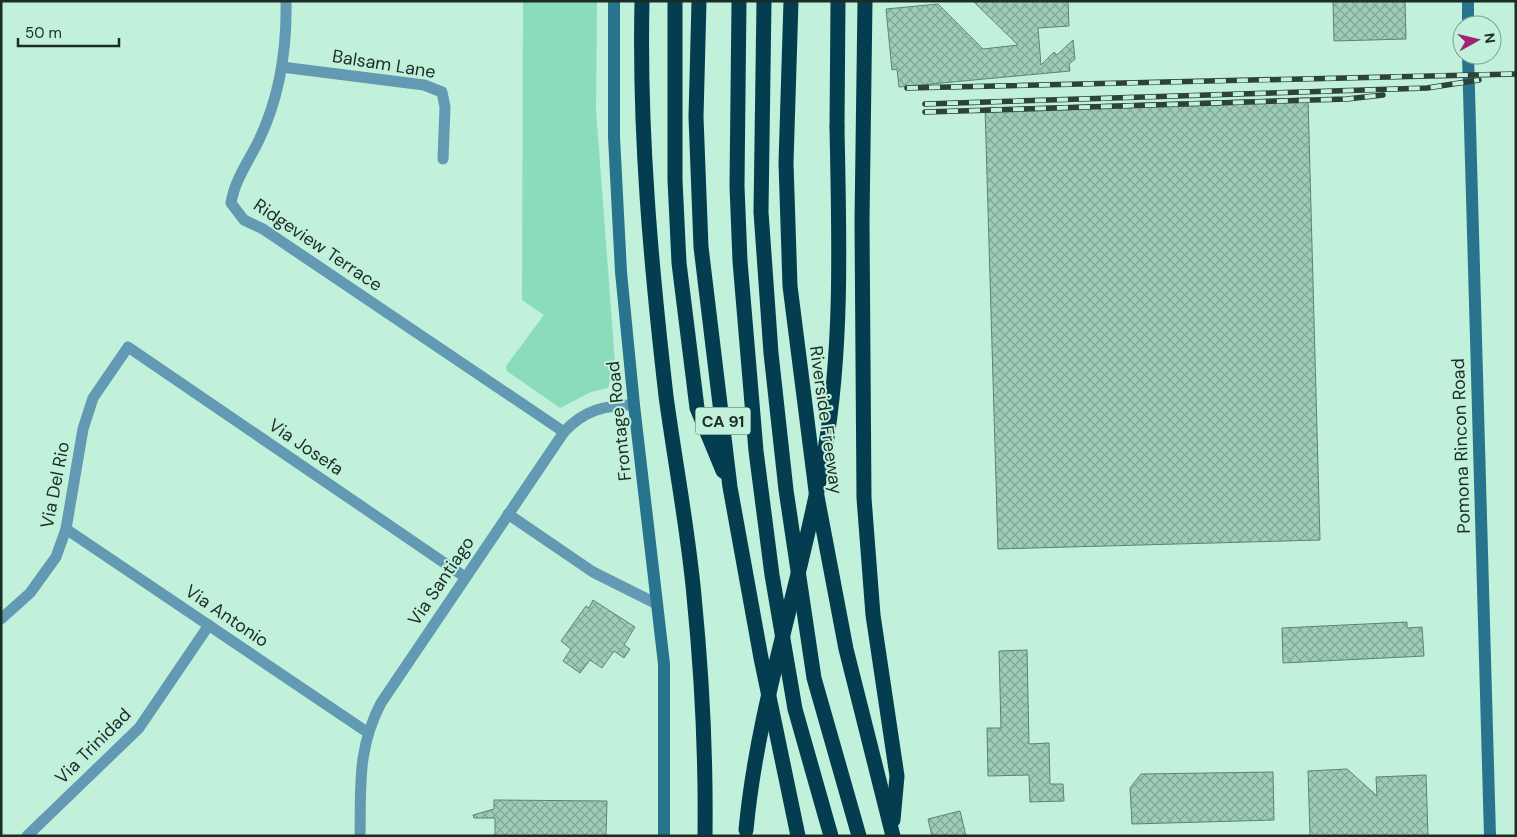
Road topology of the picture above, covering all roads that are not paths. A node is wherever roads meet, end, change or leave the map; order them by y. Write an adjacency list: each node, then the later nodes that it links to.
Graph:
1 (286, 1): 14 (street, Ridgeview Terrace)
2 (614, 1): 17 (main road, Frontage Road)
3 (642, 1): 32 (highway)
4 (675, 1): 19 (highway)
5 (699, 1): 19 (highway, CA 91)
6 (739, 1): 34 (highway)
7 (764, 1): 35 (highway)
8 (791, 1): 28 (highway, Riverside Freeway)
9 (838, 1): 27 (highway, bridge)
10 (865, 1): 28 (highway)
11 (1468, 1): 12 (main road)
12 (1468, 15)
13 (1468, 65): 36 (main road, Pomona Rincon Road)
14 (282, 67): 15 (street, Balsam Lane); 18 (street, Ridgeview Terrace)
15 (443, 159)
16 (128, 347): 21 (street, Via Del Rio); 22 (street, Via Josefa)
17 (634, 405): 18 (street, Via Santiago); 23 (main road, Frontage Road)
18 (564, 432): 20 (street, Via Santiago)
19 (730, 487): 33 (highway, CA 91)
20 (508, 514): 22 (street, Via Santiago); 23 (street)
21 (66, 529): 24 (street, Via Del Rio); 25 (street, Via Antonio)
22 (465, 576): 26 (street, Via Santiago)
23 (657, 604): 31 (main road, Frontage Road)
24 (1, 619)
25 (209, 625): 26 (street, Via Antonio); 29 (street, Via Trinidad)
26 (367, 732): 30 (street, Via Santiago)
27 (746, 833)
28 (893, 833)
29 (27, 836)
30 (360, 836)
31 (664, 836)
32 (706, 836)
33 (798, 836)
34 (831, 836)
35 (859, 836)
36 (1490, 836)

